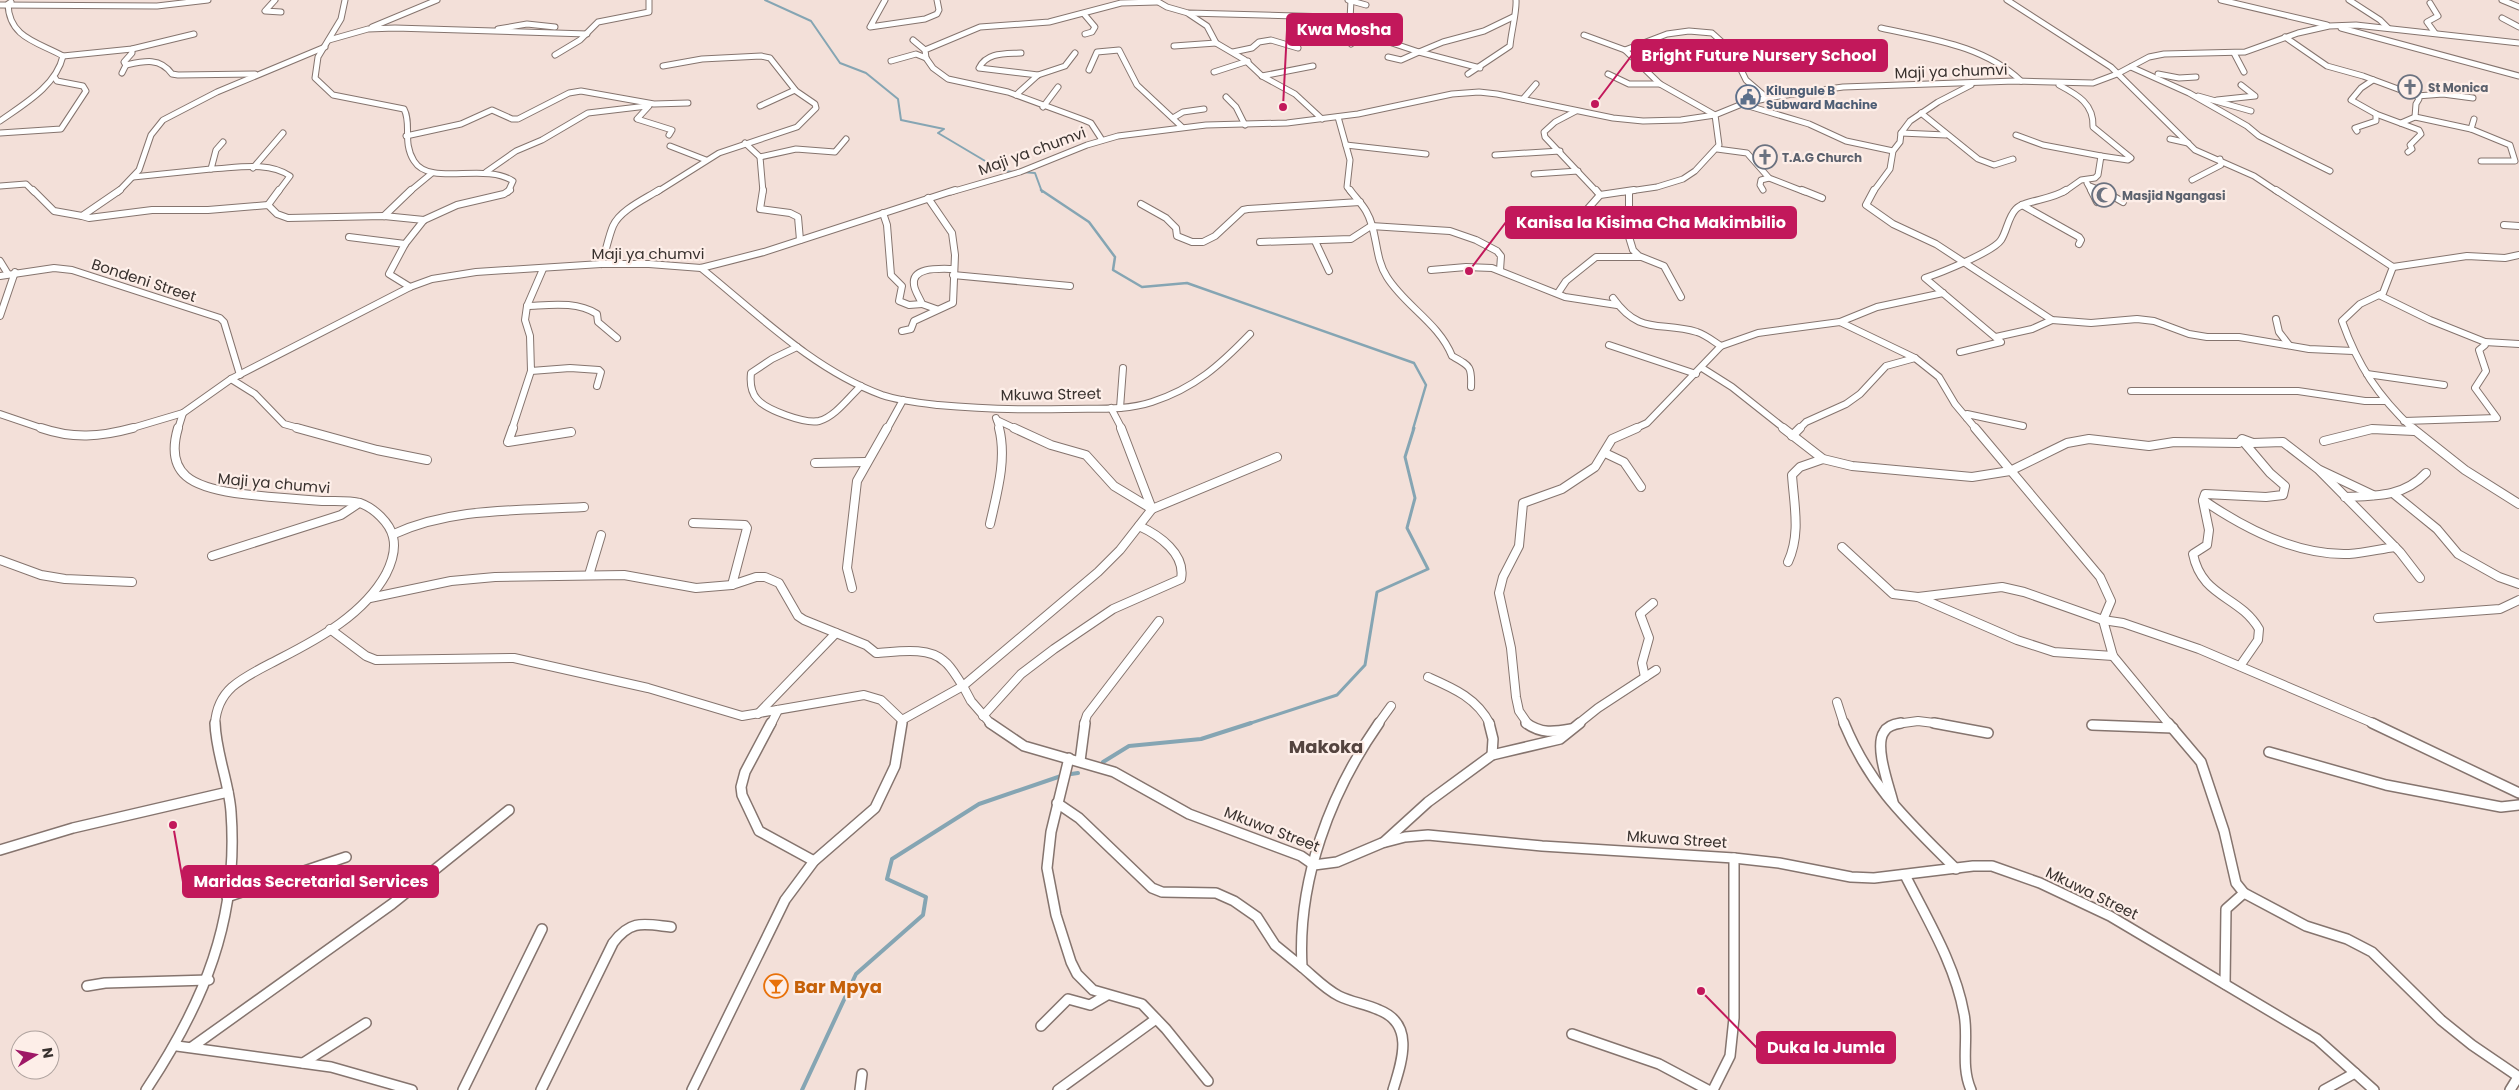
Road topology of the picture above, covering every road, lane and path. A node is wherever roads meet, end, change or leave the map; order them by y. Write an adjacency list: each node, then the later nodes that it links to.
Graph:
1 (15, 0): 18 (street)
2 (208, 0): 18 (street)
3 (275, 0): 23 (street)
4 (345, 0): 42 (street)
5 (437, 0): 34 (street)
6 (649, 0): 37 (street)
7 (884, 0): 8 (street)
8 (937, 0)
9 (1350, 0): 20 (street); 47 (street)
10 (1516, 0): 27 (street)
11 (2007, 0): 78 (street)
12 (2220, 0): 21 (street)
13 (2244, 0): 21 (street)
14 (2349, 0): 33 (street)
15 (2502, 0): 22 (street)
16 (1156, 1): 24 (street); 25 (street)
17 (2430, 3): 39 (street)
18 (8, 4): 19 (street); 60 (street)
19 (0, 5)
20 (1366, 5)
21 (2246, 6): 29 (street)
22 (2519, 6)
23 (281, 12)
24 (1188, 13): 26 (street); 45 (street)
25 (1084, 14): 38 (street); 52 (street)
26 (1330, 17)
27 (1513, 17): 55 (street); 69 (street)
28 (2502, 18): 31 (street)
29 (2331, 26): 33 (street); 41 (street, Maji ya chumvi); 81 (street)
30 (555, 27): 35 (street)
31 (2519, 27)
32 (1881, 28): 85 (street)
33 (2388, 28): 39 (street)
34 (368, 29): 35 (street); 42 (street)
35 (492, 31): 37 (street)
36 (194, 34): 51 (street)
37 (587, 34): 59 (street)
38 (1085, 34)
39 (2435, 34): 46 (street)
40 (1584, 35): 53 (street)
41 (2285, 37): 58 (street, Maji ya chumvi); 84 (street)
42 (329, 40): 49 (street)
43 (913, 40): 52 (street)
44 (1386, 41): 55 (street)
45 (1216, 43): 48 (street); 54 (street)
46 (2519, 43)
47 (1351, 44)
48 (1174, 46)
49 (325, 47): 74 (street); 129 (street)
50 (1298, 48): 54 (street)
51 (132, 49): 60 (street); 65 (street)
52 (925, 50): 62 (street)
53 (1625, 50): 88 (street); 97 (street)
54 (1233, 52): 64 (street)
55 (1419, 52): 61 (street); 69 (street)
56 (1021, 53): 79 (street)
57 (1075, 53): 79 (street)
58 (2234, 53): 68 (street, Maji ya chumvi); 72 (street)
59 (555, 55)
60 (63, 56): 83 (street)
61 (1388, 57)
62 (926, 58): 63 (street); 94 (street)
63 (891, 60)
64 (1248, 61): 71 (street); 80 (street)
65 (126, 65): 73 (street); 74 (street)
66 (664, 66): 92 (street)
67 (1313, 66): 80 (street)
68 (2131, 66): 75 (street); 78 (street, Maji ya chumvi)
69 (1480, 68): 76 (street)
70 (1089, 70): 114 (street)
71 (1214, 72)
72 (2244, 72)
73 (122, 73)
74 (262, 73): 157 (street)
75 (2148, 73): 82 (street); 93 (street)
76 (1468, 74)
77 (1608, 74): 88 (street)
78 (2117, 74): 86 (street, Maji ya chumvi); 135 (street)
79 (1038, 75): 94 (street)
80 (1262, 76): 115 (street)
81 (2519, 76)
82 (2196, 77)
83 (55, 78): 117 (street); 123 (street)
84 (2373, 80): 95 (street); 110 (street)
85 (2021, 81): 86 (street, Maji ya chumvi); 89 (street, Maji ya chumvi)
86 (2055, 83): 144 (street)
87 (1536, 84): 99 (street)
88 (1660, 84): 111 (street)
89 (1972, 84): 97 (street, Maji ya chumvi); 109 (street)
90 (2241, 85): 100 (street)
91 (1058, 87): 105 (street)
92 (796, 90): 104 (street); 134 (street)
93 (2189, 93): 100 (street); 153 (street)
94 (1016, 95): 105 (street)
95 (2417, 96): 98 (street); 113 (street)
96 (1226, 97): 119 (street)
97 (1767, 98): 102 (street, Maji ya chumvi)
98 (2474, 98)
99 (1523, 99): 107 (street, Maji ya chumvi); 112 (street, Maji ya chumvi)
100 (2210, 100): 108 (street)
101 (688, 103): 103 (street)
102 (1742, 104): 111 (street, Maji ya chumvi); 140 (street)
103 (652, 105): 127 (street); 129 (street); 155 (street)
104 (760, 106)
105 (1043, 106): 132 (street)
106 (1204, 109): 114 (street)
107 (1576, 111): 111 (street, Maji ya chumvi); 138 (street)
108 (2251, 111)
109 (1921, 113): 125 (street); 128 (street)
110 (2376, 114): 118 (street); 122 (street)
111 (1715, 115): 139 (street)
112 (1338, 117): 115 (street, Maji ya chumvi); 136 (street)
113 (2415, 117): 118 (street); 121 (street)
114 (1174, 118): 120 (street)
115 (1322, 119): 119 (street, Maji ya chumvi)
116 (2474, 119): 121 (street)
117 (0, 122)
118 (2401, 123): 141 (street)
119 (1245, 125): 120 (street, Maji ya chumvi)
120 (1182, 127): 132 (street, Maji ya chumvi)
121 (2471, 129): 149 (street)
122 (2357, 131)
123 (0, 133)
124 (283, 133): 150 (street)
125 (1901, 133): 128 (street); 140 (street)
126 (2016, 134): 144 (street)
127 (669, 135)
128 (1946, 135): 146 (street)
129 (406, 136): 154 (street)
130 (846, 139): 145 (street)
131 (2170, 139): 135 (street)
132 (1102, 140): 166 (street, Maji ya chumvi)
133 (223, 142): 151 (street)
134 (745, 143): 145 (street); 148 (street)
135 (2188, 143): 147 (street)
136 (1346, 145): 142 (street); 168 (street)
137 (670, 146): 148 (street)
138 (1560, 150): 143 (street); 152 (street)
139 (1717, 150): 158 (street); 164 (street)
140 (1893, 151): 191 (street)
141 (2408, 152)
142 (1426, 154)
143 (1495, 155)
144 (2100, 156): 159 (street)
145 (760, 157): 183 (street)
146 (2013, 159)
147 (2220, 159): 160 (street); 193 (street)
148 (706, 160): 192 (street)
149 (2482, 161)
150 (253, 168): 151 (street); 172 (street)
151 (211, 169): 157 (street)
152 (1578, 171): 156 (street); 165 (street)
153 (2330, 171)
154 (432, 173): 155 (street); 176 (street)
155 (485, 173): 177 (street)
156 (1534, 174)
157 (133, 177): 175 (street)
158 (1769, 178): 163 (street); 167 (street)
159 (2081, 180): 162 (street); 173 (street)
160 (2192, 180)
161 (0, 186): 175 (street)
162 (2090, 186): 169 (street); 170 (street)
163 (1763, 190)
164 (1629, 191): 165 (street); 188 (street)
165 (1600, 195): 178 (street)
166 (928, 198): 174 (street, Maji ya chumvi); 199 (street)
167 (1822, 198)
168 (1360, 202): 171 (street); 180 (street)
169 (2097, 202)
170 (2123, 202)
171 (1141, 204)
172 (268, 205): 175 (street); 176 (street)
173 (2022, 205): 187 (street); 191 (street)
174 (883, 213): 183 (street, Maji ya chumvi); 209 (street)
175 (82, 216)
176 (384, 216): 177 (street)
177 (424, 220): 186 (street)
178 (1576, 222)
179 (2504, 225): 181 (street)
180 (1372, 226): 184 (street); 197 (street); 239 (street)
181 (2519, 226)
182 (349, 237): 186 (street)
183 (800, 240): 194 (street, Maji ya chumvi)
184 (1315, 241): 185 (street); 198 (street)
185 (1260, 242)
186 (405, 244): 203 (street)
187 (2079, 244)
188 (1640, 257): 204 (street); 207 (street)
189 (2518, 257): 193 (street)
190 (0, 261): 200 (street)
191 (1964, 262): 205 (street); 215 (street)
192 (601, 264): 194 (street, Maji ya chumvi); 195 (street, Maji ya chumvi)
193 (2393, 267): 206 (street)
194 (702, 268): 226 (street, Mkuwa Street)
195 (543, 269): 203 (street, Maji ya chumvi); 211 (street)
196 (1431, 270): 197 (street)
197 (1500, 270): 204 (street)
198 (1329, 271)
199 (954, 272): 202 (street); 209 (street); 212 (street)
200 (12, 273): 201 (street, Bondeni Street); 213 (street); 233 (street, Bondeni Street)
201 (0, 276)
202 (1070, 286)
203 (410, 287): 233 (street, Maji ya chumvi)
204 (1558, 293): 210 (street)
205 (1942, 293): 216 (street); 219 (street)
206 (2379, 295): 221 (street); 227 (street)
207 (1681, 297)
208 (1613, 298): 210 (street)
209 (922, 304): 212 (street)
210 (1617, 305): 225 (street)
211 (527, 306): 220 (street); 232 (street)
212 (936, 309): 217 (street)
213 (0, 316)
214 (2276, 319): 224 (street)
215 (2052, 320): 219 (street); 224 (street)
216 (1840, 322): 225 (street); 229 (street)
217 (902, 331)
218 (1250, 334): 243 (street)
219 (1996, 337): 228 (street)
220 (617, 338)
221 (2485, 342): 222 (street); 249 (street)
222 (2519, 344)
223 (1609, 345): 231 (street)
224 (2289, 345): 227 (street)
225 (1721, 346): 231 (street)
226 (797, 347): 238 (street, Mkuwa Street); 238 (street)
227 (2353, 351): 234 (street)
228 (1960, 352)
229 (1915, 358): 247 (street); 253 (street)
230 (1123, 368): 243 (street)
231 (1699, 371): 253 (street); 256 (street)
232 (531, 372): 237 (street); 252 (street)
233 (240, 374): 235 (street, Maji ya chumvi)
234 (2367, 374): 236 (street); 242 (street)
235 (232, 379): 245 (street, Maji ya chumvi); 259 (street)
236 (2444, 385)
237 (598, 386)
238 (861, 386): 241 (street, Mkuwa Street)
239 (1470, 387)
240 (2131, 390): 242 (street)
241 (903, 400): 244 (street, Mkuwa Street); 260 (street)
242 (2386, 401): 249 (street)
243 (1116, 408): 244 (street, Mkuwa Street); 273 (street, Mkuwa Street)
244 (991, 410): 248 (street)
245 (183, 413): 246 (street); 270 (street, Maji ya chumvi)
246 (0, 414)
247 (1968, 418): 250 (street); 263 (street)
248 (997, 420): 273 (street); 275 (street)
249 (2404, 422): 251 (street)
250 (2023, 426)
251 (2414, 431): 255 (street); 271 (street)
252 (571, 432)
253 (1792, 436): 258 (street)
254 (2242, 440): 262 (street); 263 (street); 269 (street)
255 (2324, 441)
256 (1605, 453): 265 (street); 313 (street)
257 (1277, 457): 273 (street)
258 (1823, 459): 263 (street); 283 (street)
259 (427, 460)
260 (866, 462): 261 (street); 289 (street)
261 (815, 463)
262 (2318, 469): 267 (street); 268 (street)
263 (2010, 471): 295 (street)
264 (2426, 473): 266 (street)
265 (1641, 487)
266 (2394, 494): 268 (street); 287 (street)
267 (2344, 496): 268 (street); 280 (street)
268 (2374, 496)
269 (2203, 500): 280 (street); 300 (street)
270 (360, 504): 277 (street, Maji ya chumvi); 281 (street)
271 (2519, 504)
272 (584, 507): 277 (street)
273 (1152, 510): 276 (street)
274 (693, 523): 288 (street)
275 (990, 524)
276 (1140, 526): 304 (street); 309 (street)
277 (394, 534): 291 (street)
278 (601, 536): 284 (street)
279 (1842, 547): 290 (street)
280 (2395, 547): 285 (street)
281 (212, 556)
282 (0, 560): 286 (street)
283 (1788, 562)
284 (589, 575): 288 (street); 291 (street)
285 (2420, 578)
286 (132, 582)
287 (2519, 584)
288 (732, 585): 298 (street, Mkuwa Street)
289 (852, 588)
290 (1918, 597): 295 (street); 299 (street)
291 (370, 598): 297 (street)
292 (2519, 600): 294 (street)
293 (1653, 603): 303 (street)
294 (2378, 618)
295 (2103, 620): 299 (street); 300 (street)
296 (1159, 621): 318 (street)
297 (330, 629): 308 (street); 319 (street)
298 (836, 633): 304 (street, Mkuwa Street); 308 (street)
299 (2113, 656): 312 (street)
300 (2240, 666): 320 (street)
301 (1656, 670): 303 (street)
302 (1428, 677): 316 (street)
303 (1645, 677): 313 (street)
304 (963, 686): 309 (street, Mkuwa Street); 310 (street)
305 (1837, 702): 323 (street)
306 (1391, 706): 330 (street)
307 (778, 710): 308 (street); 310 (street); 329 (street)
308 (757, 715)
309 (983, 716): 317 (street, Mkuwa Street)
310 (902, 720): 329 (street)
311 (2092, 726): 312 (street)
312 (2172, 728): 333 (street)
313 (1571, 729): 316 (street)
314 (1988, 733): 323 (street)
315 (2270, 752): 322 (street)
316 (1492, 755): 325 (street)
317 (1069, 758): 318 (street, Mkuwa Street); 321 (street)
318 (1080, 761): 330 (street, Mkuwa Street)
319 (228, 792): 326 (street); 334 (street)
320 (2519, 793)
321 (1057, 803): 337 (street); 341 (street)
322 (2519, 805)
323 (1894, 806): 331 (street)
324 (509, 810): 347 (street)
325 (1382, 843): 328 (street, Mkuwa Street); 330 (street, Mkuwa Street)
326 (0, 850)
327 (346, 857): 334 (street)
328 (1734, 858): 332 (street, Mkuwa Street); 362 (street)
329 (814, 861): 357 (street)
330 (1314, 864): 337 (street)
331 (1956, 869): 332 (street, Mkuwa Street); 339 (street, Mkuwa Street)
332 (1905, 875): 363 (street)
333 (2244, 893): 339 (street); 351 (street)
334 (227, 898): 338 (street)
335 (671, 926): 356 (street)
336 (542, 929): 355 (street)
337 (1302, 968): 360 (street)
338 (209, 980): 340 (street); 346 (street)
339 (2225, 984): 349 (street, Mkuwa Street)
340 (87, 986)
341 (1107, 996): 342 (street); 344 (street)
342 (1156, 1019): 352 (street); 359 (street)
343 (366, 1023): 348 (street)
344 (1041, 1026)
345 (1572, 1034): 361 (street)
346 (177, 1046): 347 (street); 353 (street)
347 (192, 1047): 348 (street)
348 (303, 1063): 354 (street)
349 (2355, 1073): 364 (street); 365 (street, Mkuwa Street)
350 (862, 1074): 358 (street)
351 (2519, 1077): 366 (street)
352 (1208, 1081)
353 (146, 1090)
354 (412, 1090)
355 (463, 1090)
356 (541, 1090)
357 (692, 1090)
358 (860, 1090)
359 (1058, 1090)
360 (1393, 1090)
361 (1708, 1090)
362 (1713, 1090)
363 (1971, 1090)
364 (2324, 1090)
365 (2374, 1090)
366 (2510, 1090)

